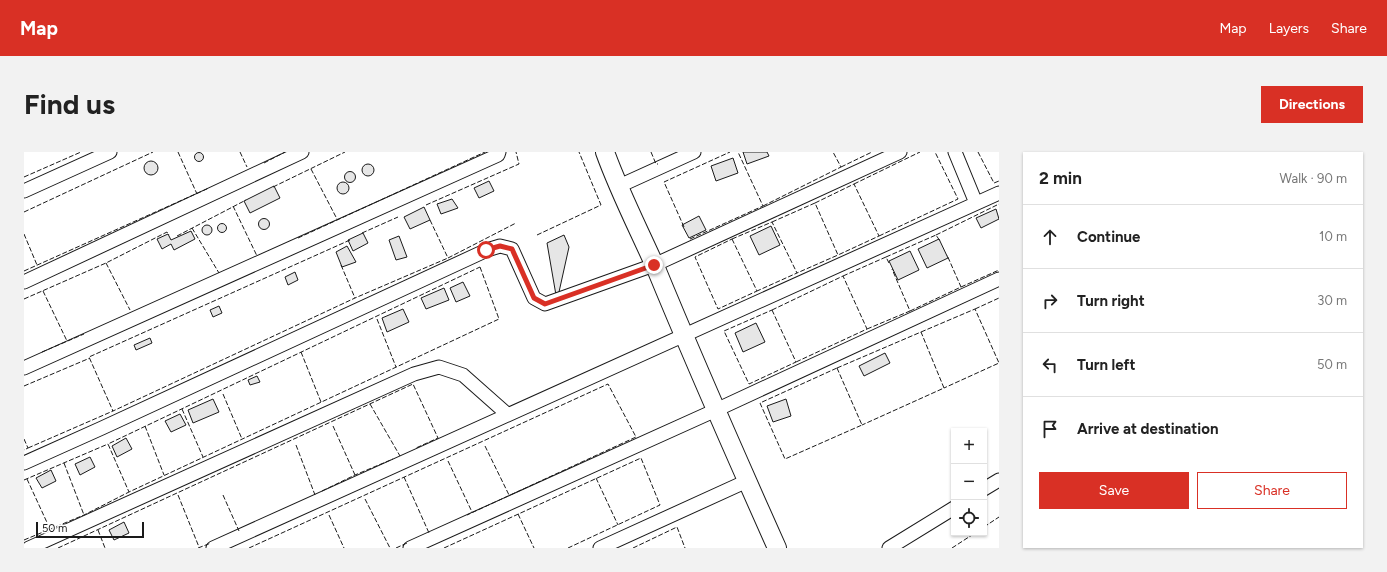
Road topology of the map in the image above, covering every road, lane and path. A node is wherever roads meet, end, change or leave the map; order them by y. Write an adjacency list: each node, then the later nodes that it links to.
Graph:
1 (110, 152): 9 (street)
2 (302, 152): 14 (street)
3 (499, 152): 16 (street)
4 (604, 152): 8 (street)
5 (694, 152): 8 (street)
6 (900, 152): 12 (street)
7 (954, 152): 11 (street)
8 (617, 187): 12 (street)
9 (24, 191)
10 (999, 193): 11 (street)
11 (976, 203): 15 (street)
12 (654, 265): 15 (street); 19 (street)
13 (999, 279): 17 (street)
14 (24, 282)
15 (682, 335): 17 (street); 18 (street)
16 (24, 368)
17 (716, 410): 21 (street); 26 (street)
18 (507, 414): 24 (street); 25 (street)
19 (24, 463)
20 (999, 480): 22 (street)
21 (747, 481): 27 (street); 28 (street)
22 (987, 487)
23 (951, 510): 29 (street)
24 (29, 548)
25 (213, 548)
26 (410, 548)
27 (600, 548)
28 (777, 548)
29 (889, 548)

